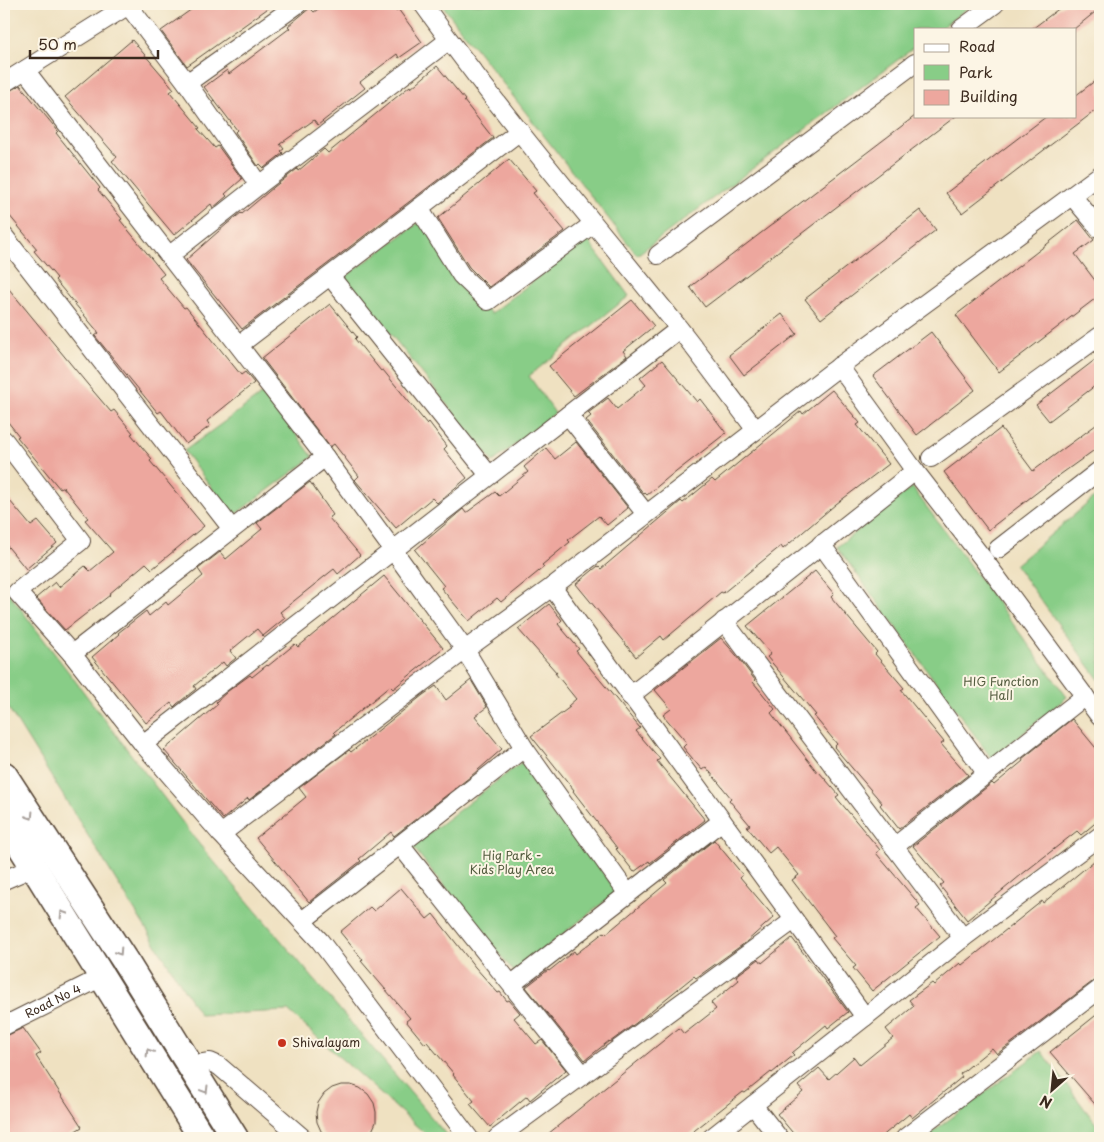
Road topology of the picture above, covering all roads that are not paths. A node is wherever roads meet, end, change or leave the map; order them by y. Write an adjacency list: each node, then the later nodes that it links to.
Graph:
1 (129, 4): 8 (street); 10 (street)
2 (298, 4): 10 (street)
3 (423, 4): 6 (street)
4 (995, 4): 5 (street)
5 (962, 28)
6 (449, 40): 11 (street); 13 (street)
7 (914, 64): 19 (street)
8 (25, 70): 9 (street); 20 (street)
9 (4, 83)
10 (187, 83): 13 (street)
11 (520, 131): 15 (street); 16 (street)
12 (1100, 174): 14 (street)
13 (259, 185): 20 (street)
14 (1072, 196): 17 (street); 25 (street)
15 (419, 208): 16 (street); 21 (street)
16 (593, 224): 22 (street)
17 (1100, 229)
18 (4, 236): 35 (street)
19 (658, 254)
20 (170, 255): 24 (street)
21 (330, 276): 24 (street); 33 (street)
22 (679, 329): 26 (street); 27 (street)
23 (1100, 336): 30 (street)
24 (239, 345): 29 (street)
25 (839, 366): 27 (street); 32 (street)
26 (568, 416): 33 (street); 34 (street)
27 (756, 430): 34 (street)
28 (4, 440): 42 (street)
29 (325, 457): 35 (street); 38 (street)
30 (931, 458)
31 (1100, 470): 37 (street)
32 (915, 471): 36 (street); 44 (street)
33 (489, 475): 38 (street)
34 (646, 514): 39 (street)
35 (232, 529): 42 (street)
36 (821, 544): 40 (street); 48 (street)
37 (998, 549)
38 (393, 550): 41 (street); 46 (street)
39 (552, 587): 41 (street); 43 (street)
40 (724, 621): 43 (street); 55 (street)
41 (464, 650): 47 (street); 52 (street)
42 (72, 654): 46 (street)
43 (630, 696): 51 (street)
44 (1085, 696): 45 (street); 48 (street)
45 (1100, 717)
46 (143, 744): 52 (street)
47 (524, 748): 54 (street); 58 (street)
48 (987, 774): 55 (street)
49 (4, 775): 67 (highway, one-way to 67)
50 (4, 819): 56 (highway)
51 (722, 821): 58 (street); 59 (street)
52 (221, 834): 60 (street)
53 (1100, 836): 61 (street)
54 (400, 844): 60 (street); 63 (street)
55 (894, 847): 61 (street)
56 (34, 867): 57 (street); 62 (highway, one-way to 56)
57 (4, 880)
58 (628, 894): 63 (street)
59 (794, 920): 65 (street); 68 (street)
60 (302, 921): 74 (street)
61 (963, 938): 65 (street)
62 (102, 977): 66 (street, Road No 4); 71 (highway, one-way to 62)
63 (512, 984): 68 (street)
64 (1100, 989): 70 (street)
65 (865, 1017): 69 (street)
66 (4, 1026)
67 (191, 1065): 72 (highway, one-way to 72); 73 (street)
68 (584, 1075): 75 (street)
69 (753, 1105): 76 (street); 77 (street)
70 (911, 1136)
71 (202, 1138)
72 (235, 1138)
73 (303, 1138)
74 (469, 1138)
75 (497, 1138)
76 (711, 1138)
77 (779, 1138)

